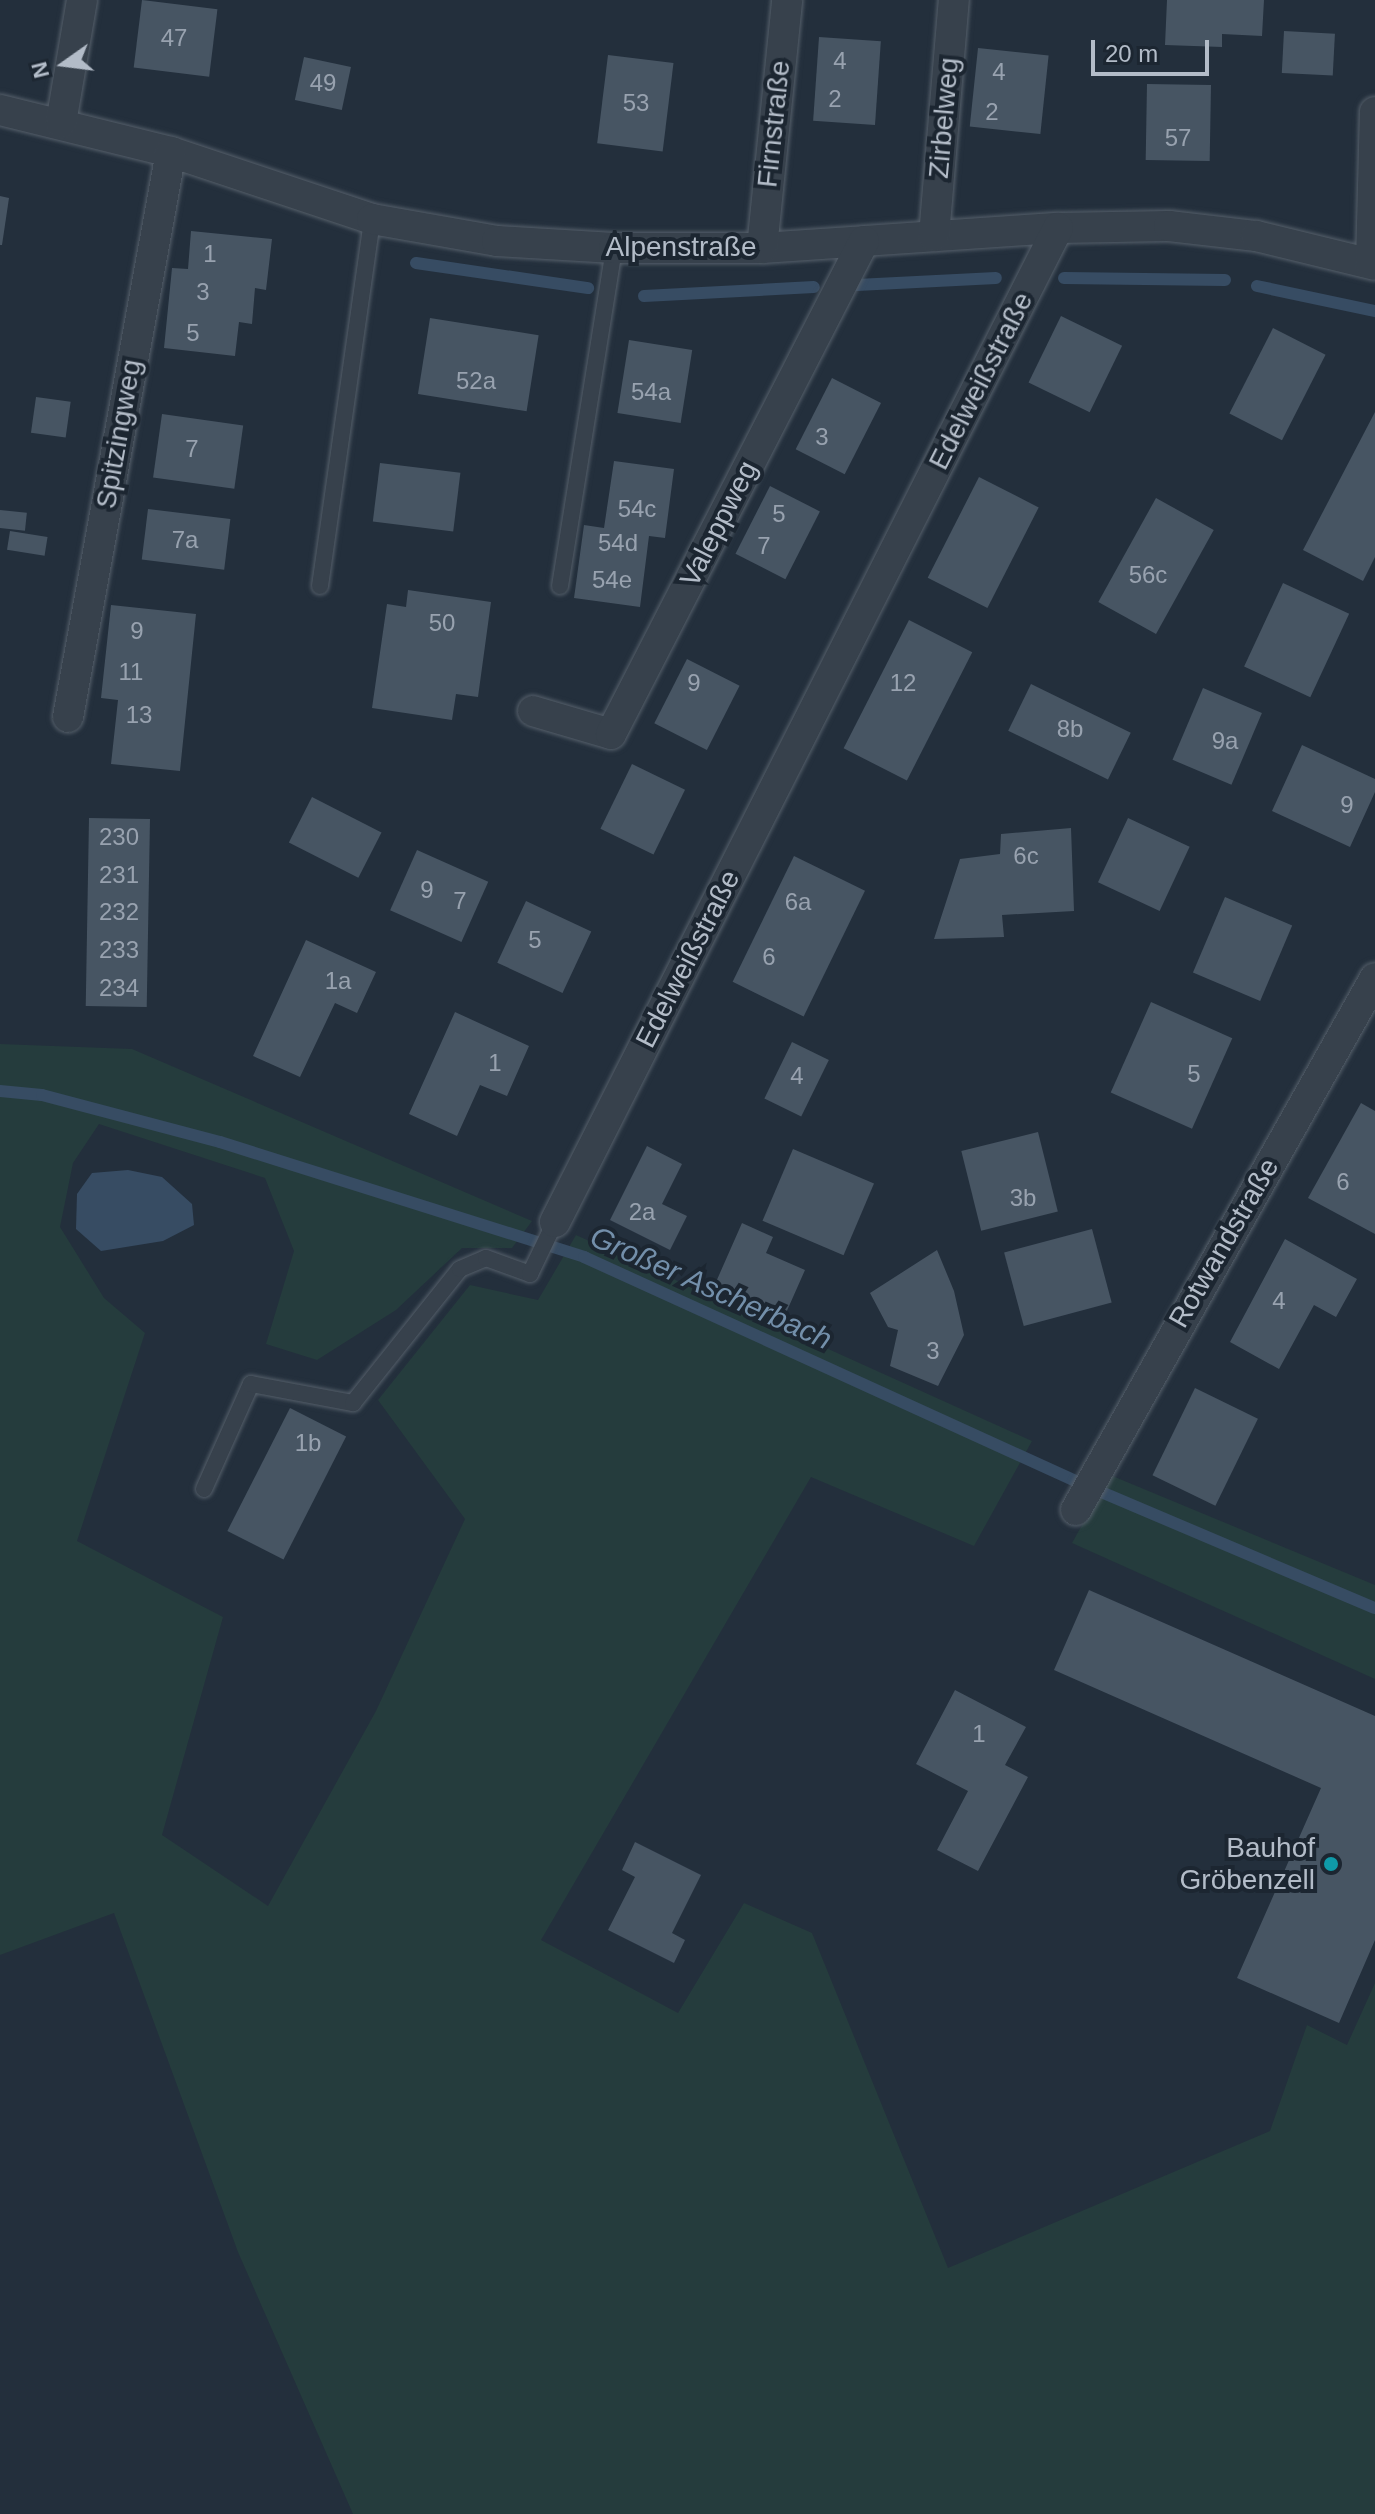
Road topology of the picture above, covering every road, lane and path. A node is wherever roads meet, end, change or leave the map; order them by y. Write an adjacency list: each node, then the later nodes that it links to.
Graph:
1 (82, 0): 6 (street)
2 (787, 0): 13 (street, Firnstraße)
3 (954, 0): 10 (street, Zirbelweg)
4 (0, 110): 6 (street, Alpenstraße)
5 (1375, 112): 14 (street)
6 (61, 123): 7 (street, Alpenstraße)
7 (171, 152): 8 (street, Alpenstraße); 18 (street, Spitzingweg)
8 (372, 219): 12 (street, Alpenstraße); 15 (lane)
9 (1058, 228): 10 (street, Alpenstraße); 14 (street, Alpenstraße); 20 (street, Edelweißstraße)
10 (934, 236): 11 (street, Alpenstraße)
11 (864, 241): 13 (street, Alpenstraße); 17 (street, Valeppweg)
12 (614, 248): 13 (street, Alpenstraße); 16 (lane)
13 (762, 248)
14 (1373, 264)
15 (320, 586)
16 (560, 586)
17 (533, 711)
18 (68, 717)
19 (1375, 978): 22 (street, Rotwandstraße)
20 (555, 1222): 21 (lane, Edelweißstraße)
21 (204, 1489)
22 (1079, 1503)

